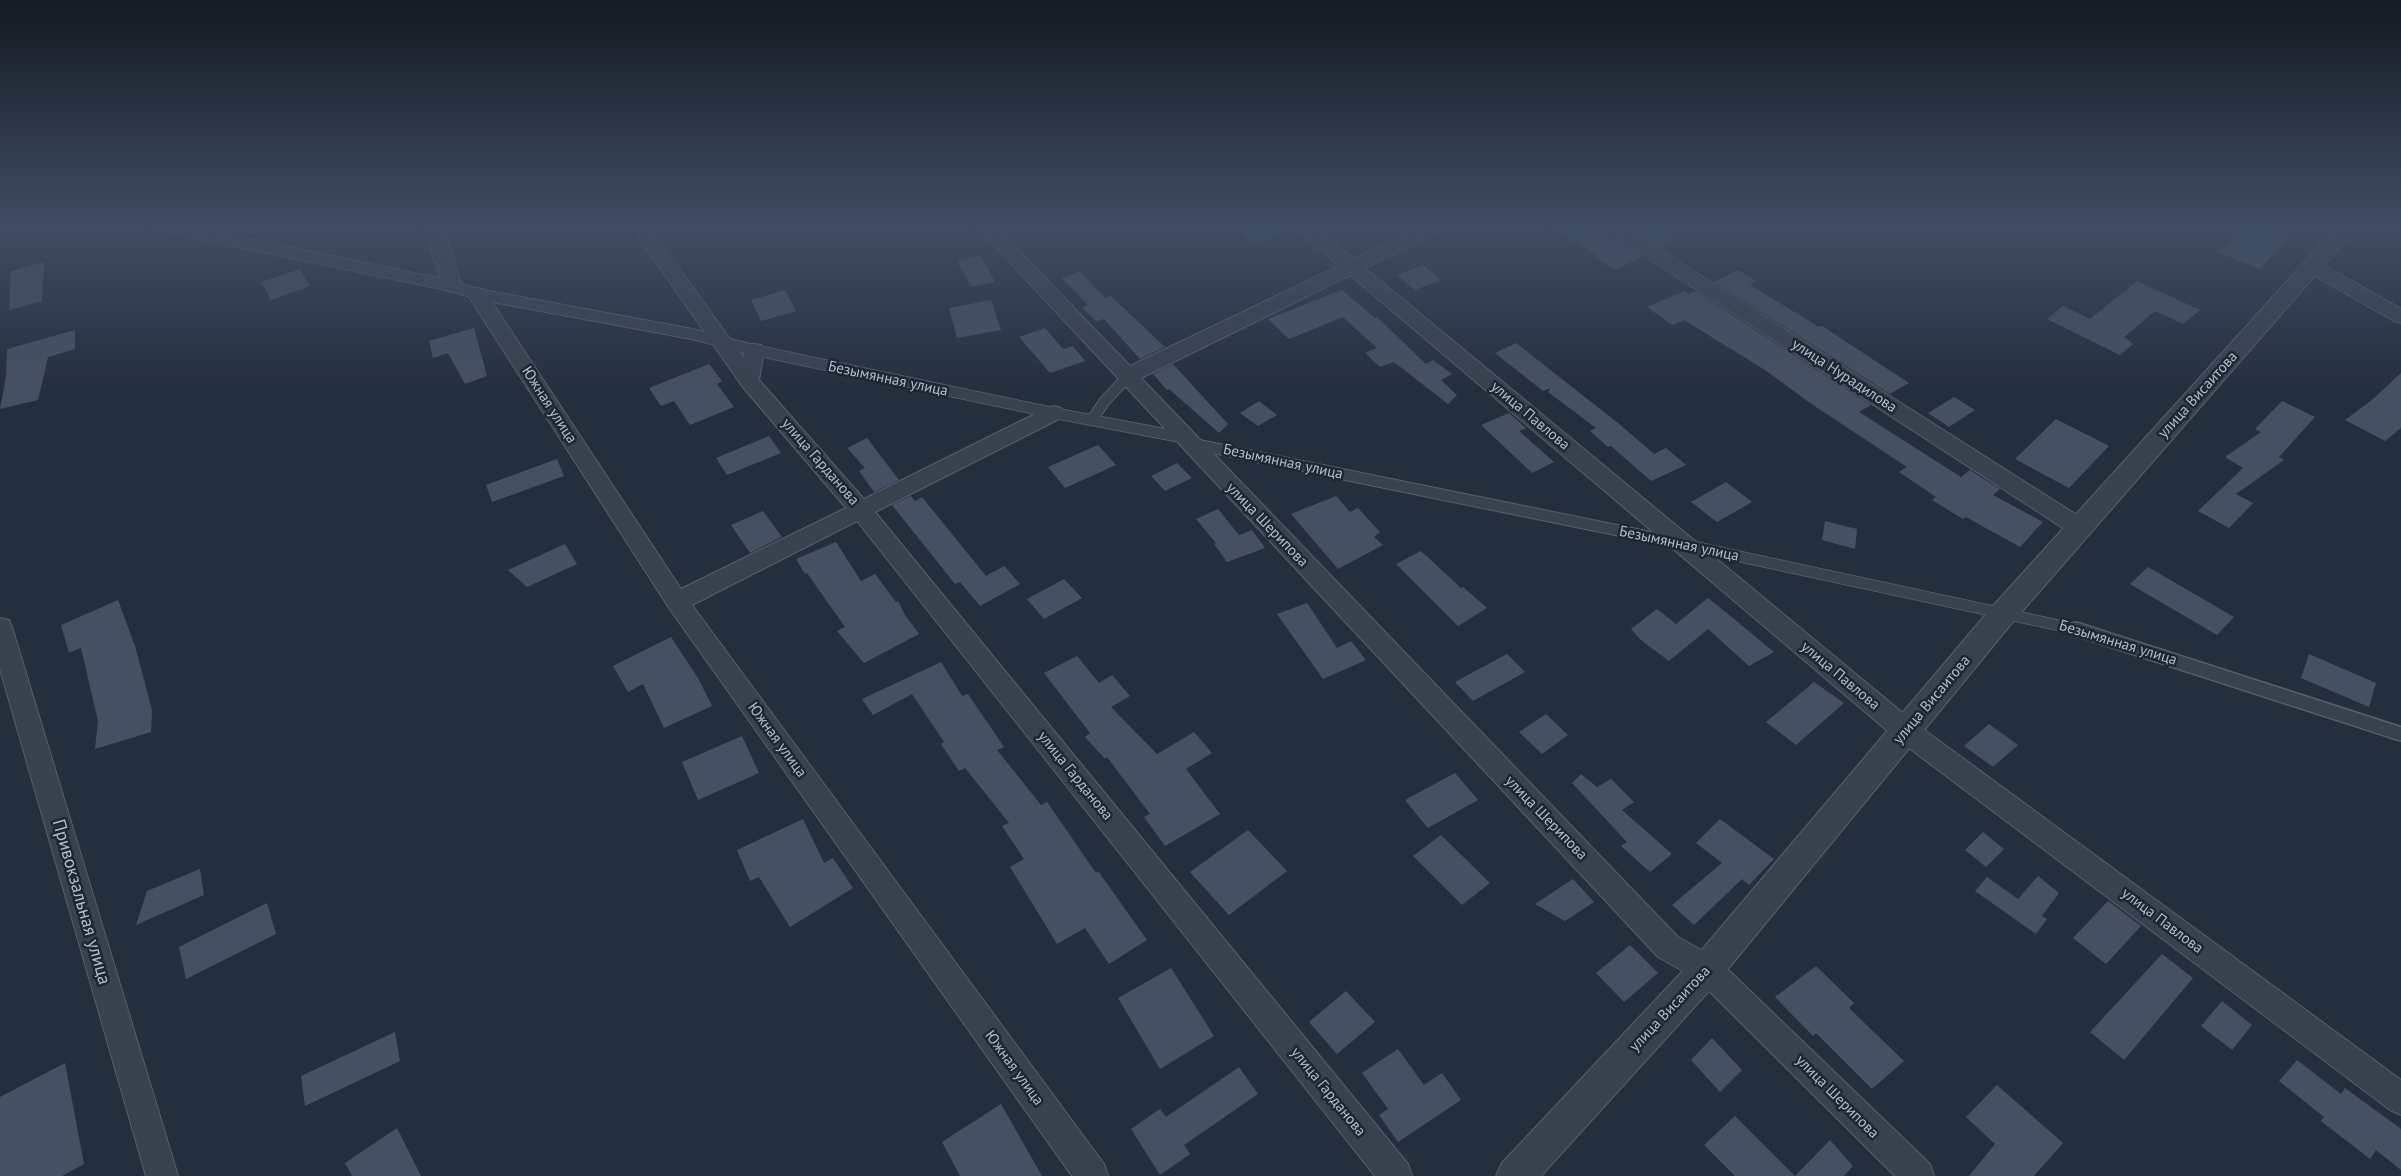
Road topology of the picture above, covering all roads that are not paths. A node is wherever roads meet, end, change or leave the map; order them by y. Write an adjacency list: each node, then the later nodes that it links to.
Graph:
1 (422, 280): 10 (lane, Безымянная улица)
2 (450, 280): 10 (street)
3 (677, 280): 13 (street, улица Гарданова)
4 (1037, 280): 15 (street, улица Шерипова)
5 (1324, 280): 15 (street)
6 (1369, 280): 22 (street, улица Павлова)
7 (1694, 280): 21 (street, улица Нурадилова)
8 (2302, 280): 21 (street, улица Висаитова)
9 (2336, 280): 12 (street)
10 (452, 286): 11 (lane, Безымянная улица)
11 (477, 294): 13 (lane, Безымянная улица); 23 (street, Южная улица)
12 (2401, 317)
13 (720, 342): 14 (lane, Безымянная улица); 16 (street, улица Гарданова)
14 (754, 350): 16 (street); 17 (lane, Безымянная улица)
15 (1129, 375): 18 (lane); 19 (street, улица Шерипова)
16 (749, 381): 20 (street, улица Гарданова)
17 (1054, 413): 18 (lane, Безымянная улица); 20 (street)
18 (1092, 420): 19 (lane, Безымянная улица)
19 (1188, 440): 22 (lane, Безымянная улица); 28 (street, улица Шерипова)
20 (861, 510): 23 (street); 32 (street, улица Гарданова)
21 (2080, 528): 24 (street, улица Висаитова)
22 (1683, 544): 24 (lane, Безымянная улица); 26 (street, улица Павлова)
23 (677, 602): 31 (street, Южная улица)
24 (2002, 615): 26 (street, улица Висаитова); 27 (lane, Безымянная улица)
25 (0, 627): 30 (street, Привокзальная улица)
26 (1906, 731): 28 (street, улица Висаитова); 29 (street, улица Павлова)
27 (2401, 734)
28 (1708, 969): 33 (street, улица Висаитова); 34 (street, улица Шерипова)
29 (2401, 1099)
30 (162, 1176)
31 (1092, 1176)
32 (1396, 1176)
33 (1515, 1176)
34 (1918, 1176)

